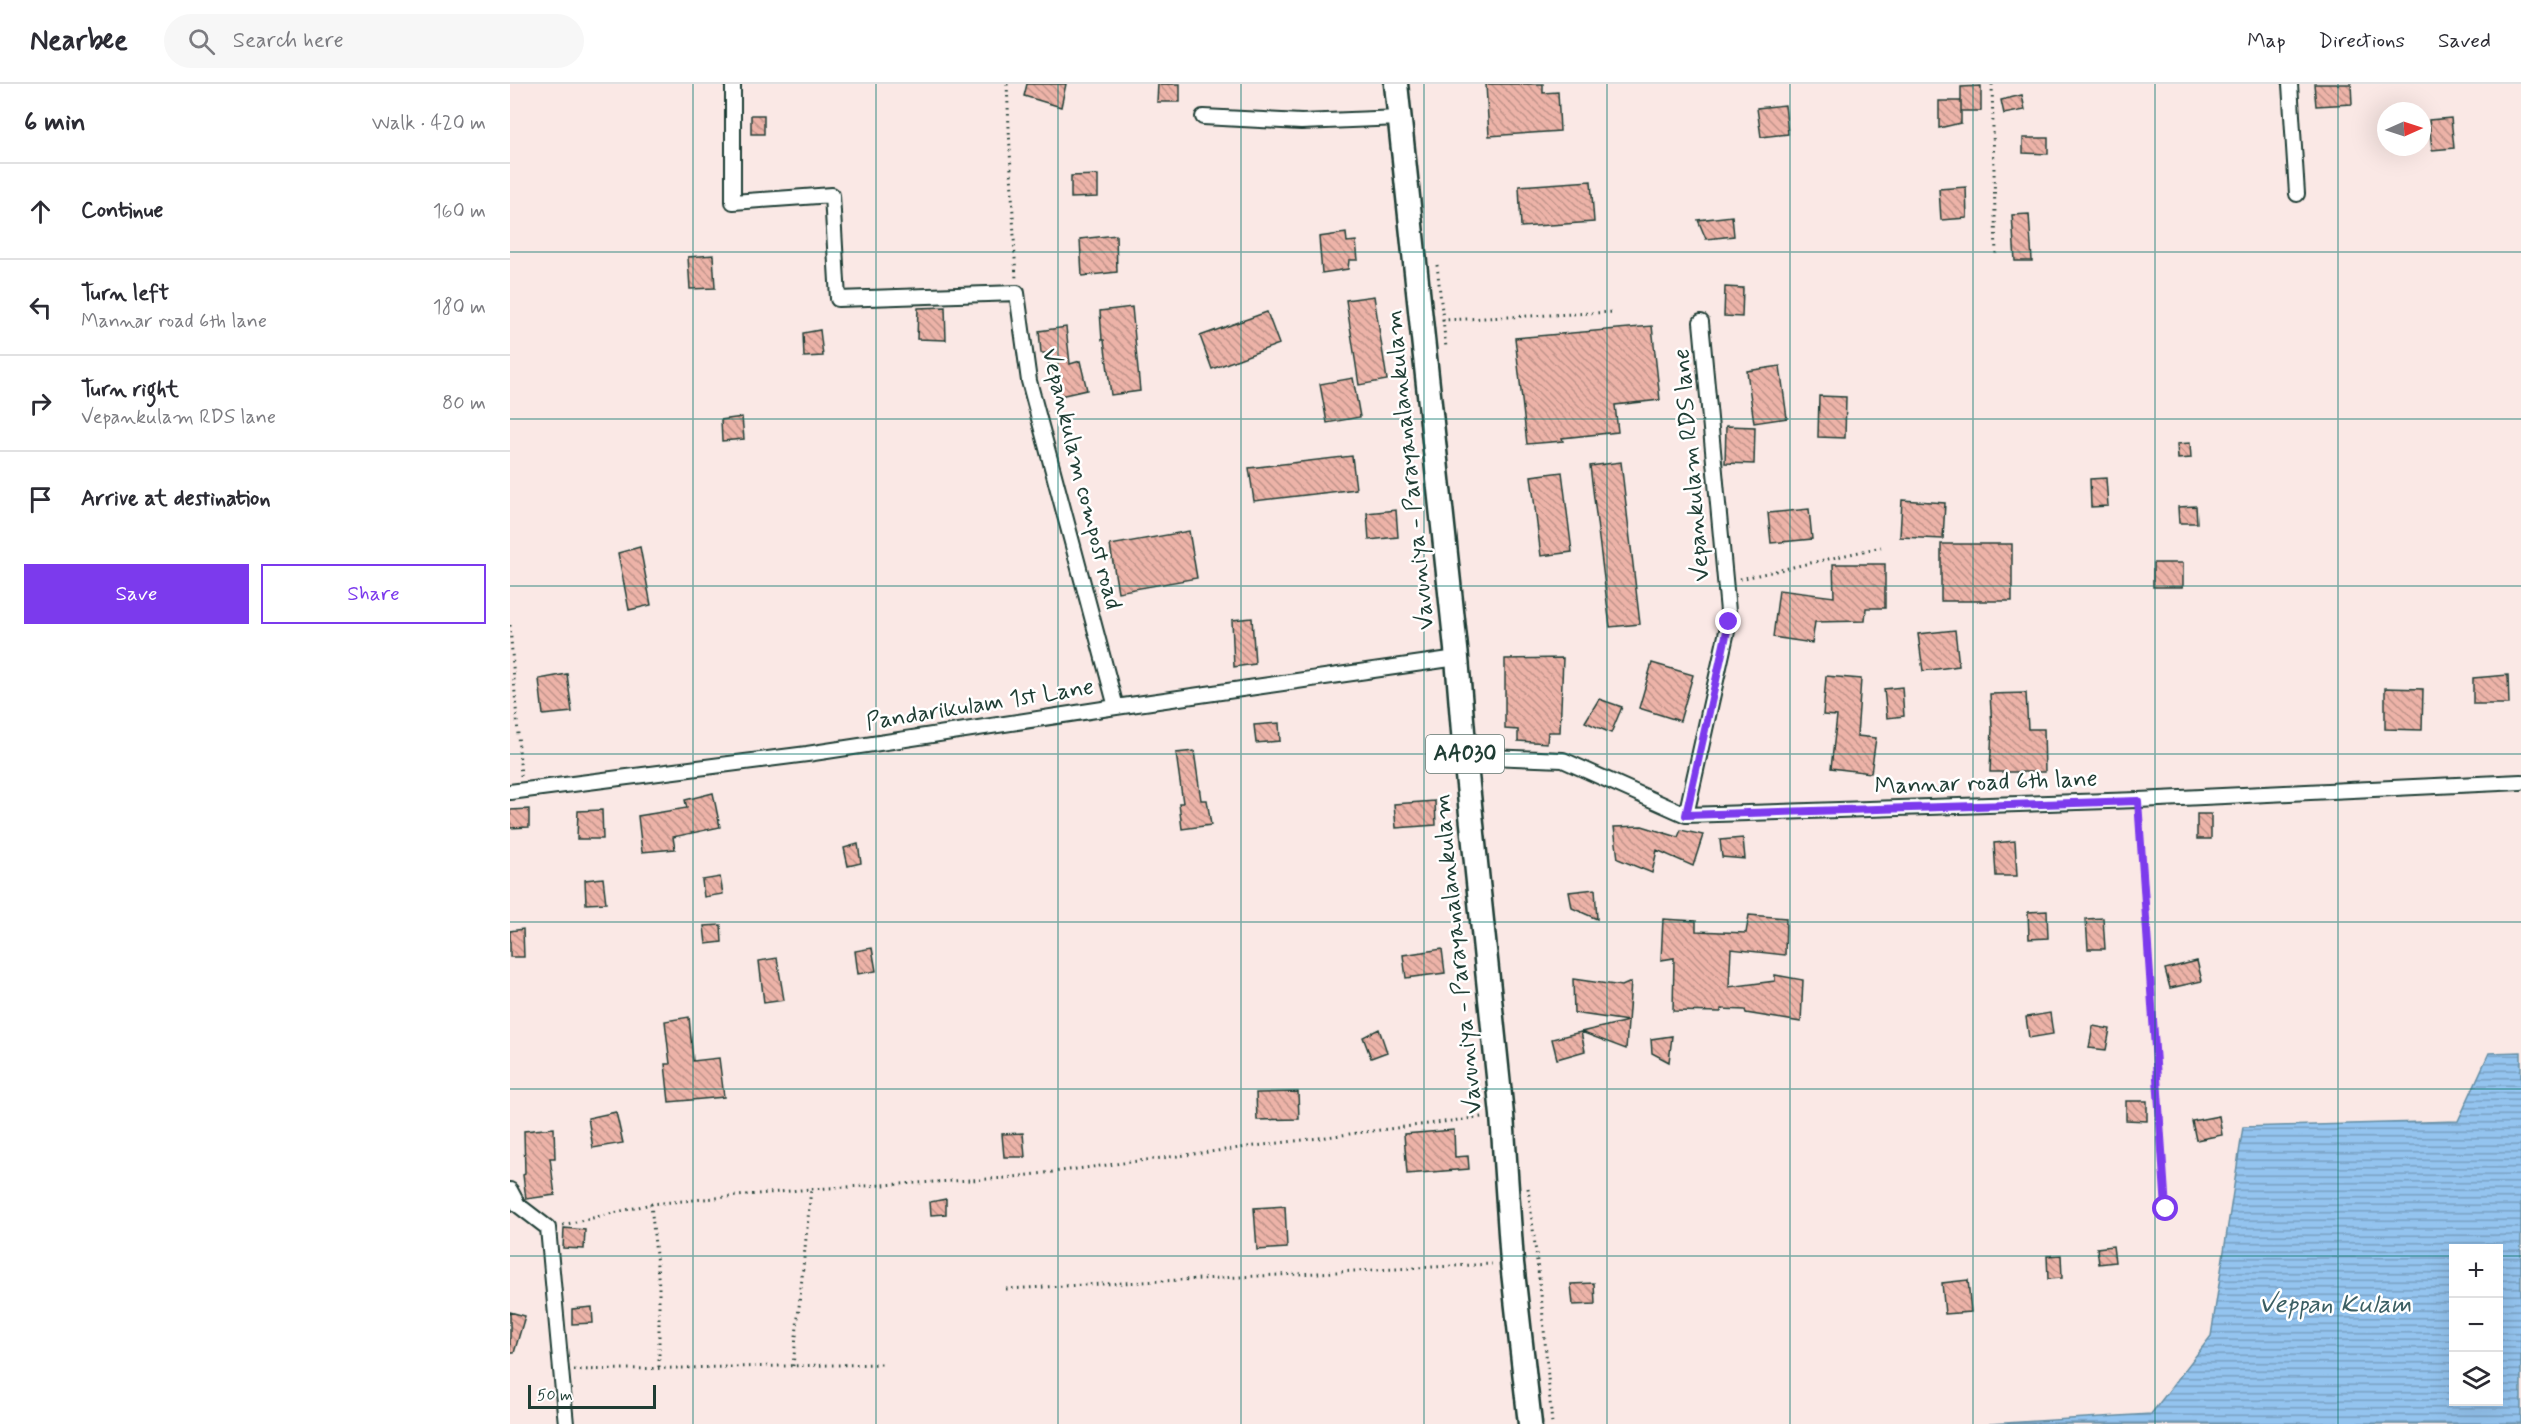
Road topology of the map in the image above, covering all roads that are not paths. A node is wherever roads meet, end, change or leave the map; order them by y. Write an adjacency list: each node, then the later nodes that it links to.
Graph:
1 (733, 84): 9 (street, Vepankulam compost road)
2 (1396, 84): 5 (highway, Vavuniya - Parayanalankulam / AA030)
3 (2290, 84): 6 (street)
4 (1203, 117): 5 (street)
5 (1400, 118): 8 (highway, Vavuniya - Parayanalankulam / AA030)
6 (2297, 194)
7 (1701, 322): 13 (street, Vepankulam RDS lane)
8 (1457, 658): 9 (street, Pandarikulam 1st Lane); 10 (highway, Vavuniya - Parayanalankulam / AA030)
9 (1116, 707): 12 (street, Pandarikulam 1st Lane)
10 (1465, 756): 13 (street, Mannar road 6th lane); 16 (highway, Vavuniya - Parayanalankulam / AA030)
11 (2521, 782): 13 (street, Mannar road 6th lane)
12 (516, 791)
13 (1686, 815)
14 (510, 1190): 15 (street)
15 (566, 1424)
16 (1530, 1424)

